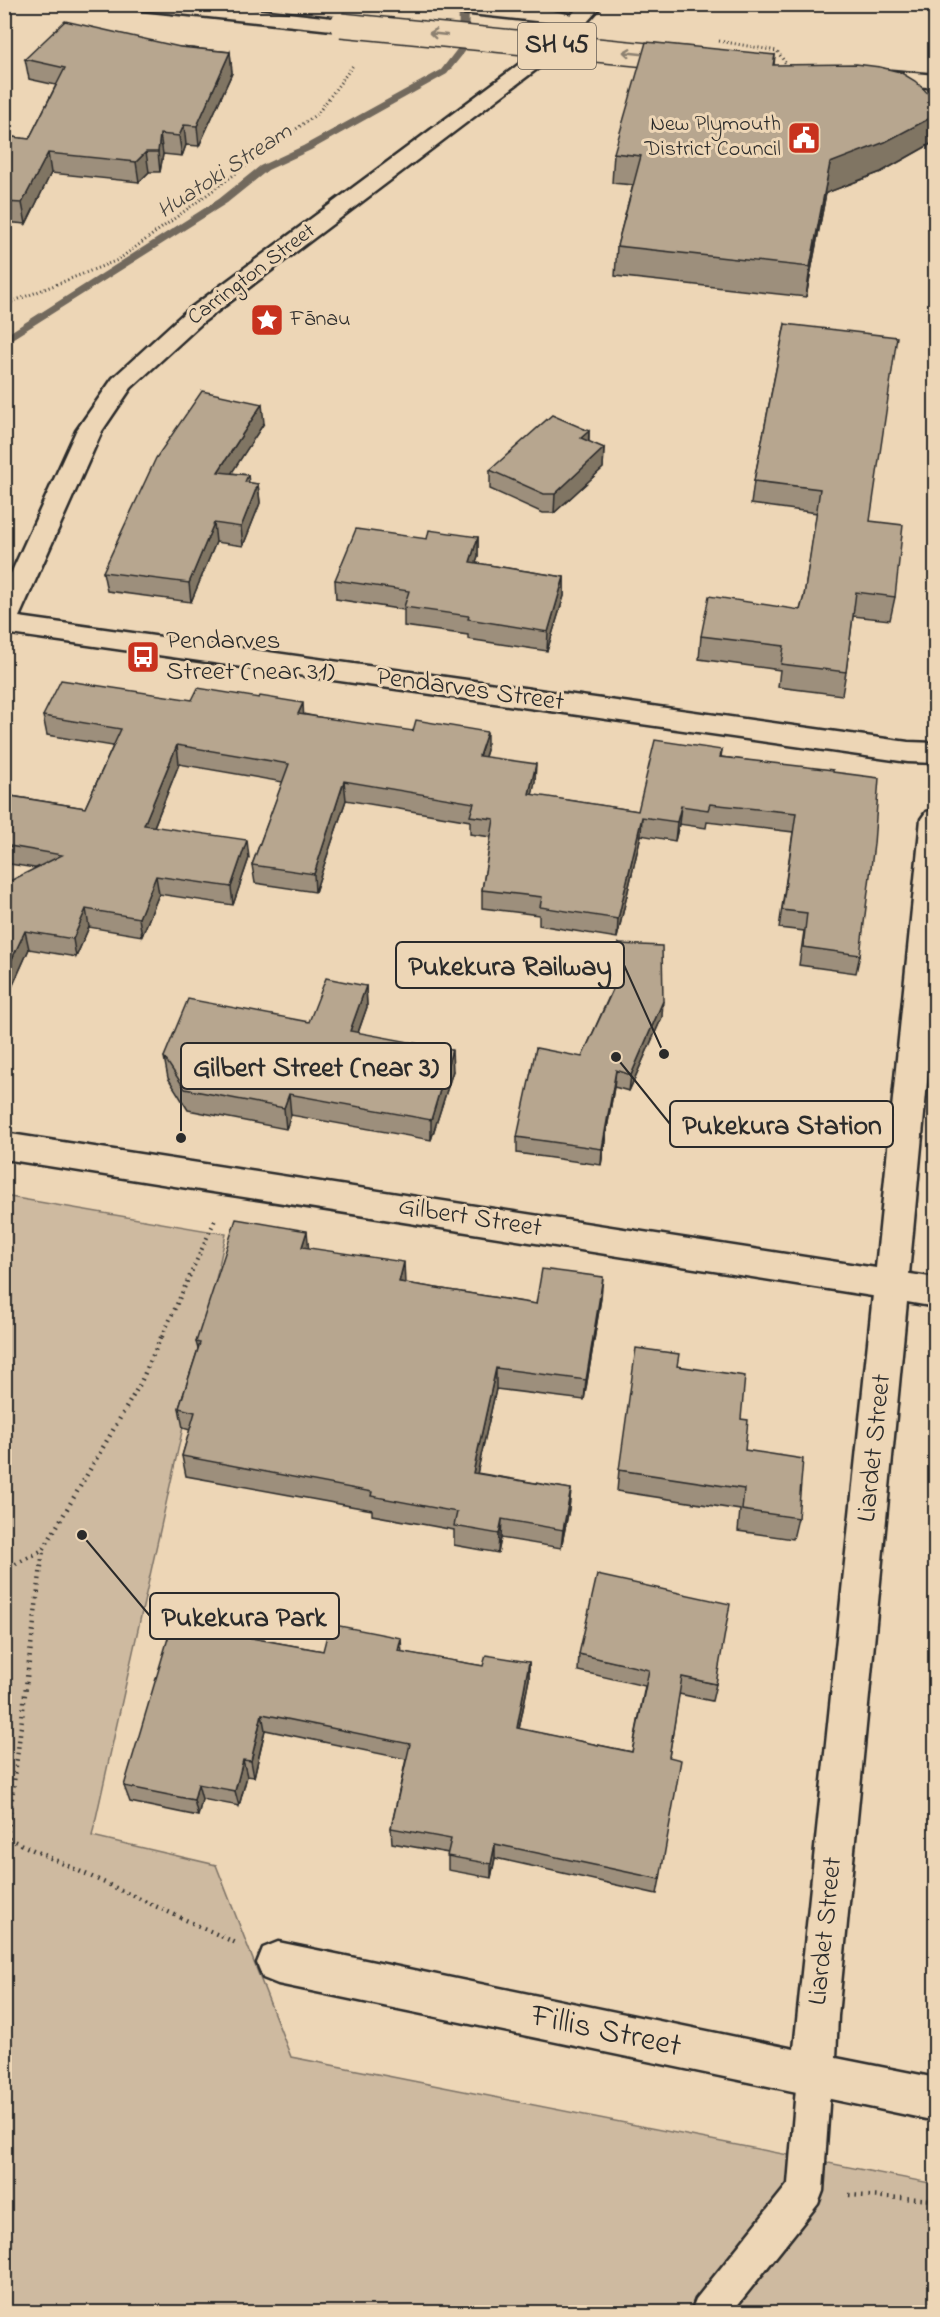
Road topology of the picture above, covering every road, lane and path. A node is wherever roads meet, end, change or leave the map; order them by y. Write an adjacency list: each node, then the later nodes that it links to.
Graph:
1 (142, 4): 6 (street, SH 45, one-way to 1, bridge)
2 (438, 5): 3 (street)
3 (585, 13): 11 (street, Carrington Street)
4 (744, 44): 5 (path)
5 (742, 52)
6 (704, 60)
7 (357, 61): 10 (path)
8 (852, 74): 9 (street)
9 (936, 82)
10 (5, 303)
11 (4, 622): 12 (street, Pendarves Street)
12 (936, 753)
13 (936, 819): 16 (street, Liardet Street)
14 (4, 1146): 15 (street, Gilbert Street)
15 (232, 1181): 16 (street, Gilbert Street); 18 (path)
16 (891, 1285): 17 (street, Gilbert Street); 23 (street, Liardet Street)
17 (936, 1293)
18 (43, 1550): 19 (path); 20 (path)
19 (4, 1570)
20 (7, 1838): 21 (path); 22 (path)
21 (4, 1862)
22 (278, 1963): 23 (street, Fillis Street)
23 (814, 2076): 24 (street, Fillis Street); 25 (lane)
24 (936, 2100)
25 (805, 2192): 26 (path); 27 (lane)
26 (936, 2200)
27 (709, 2313)

